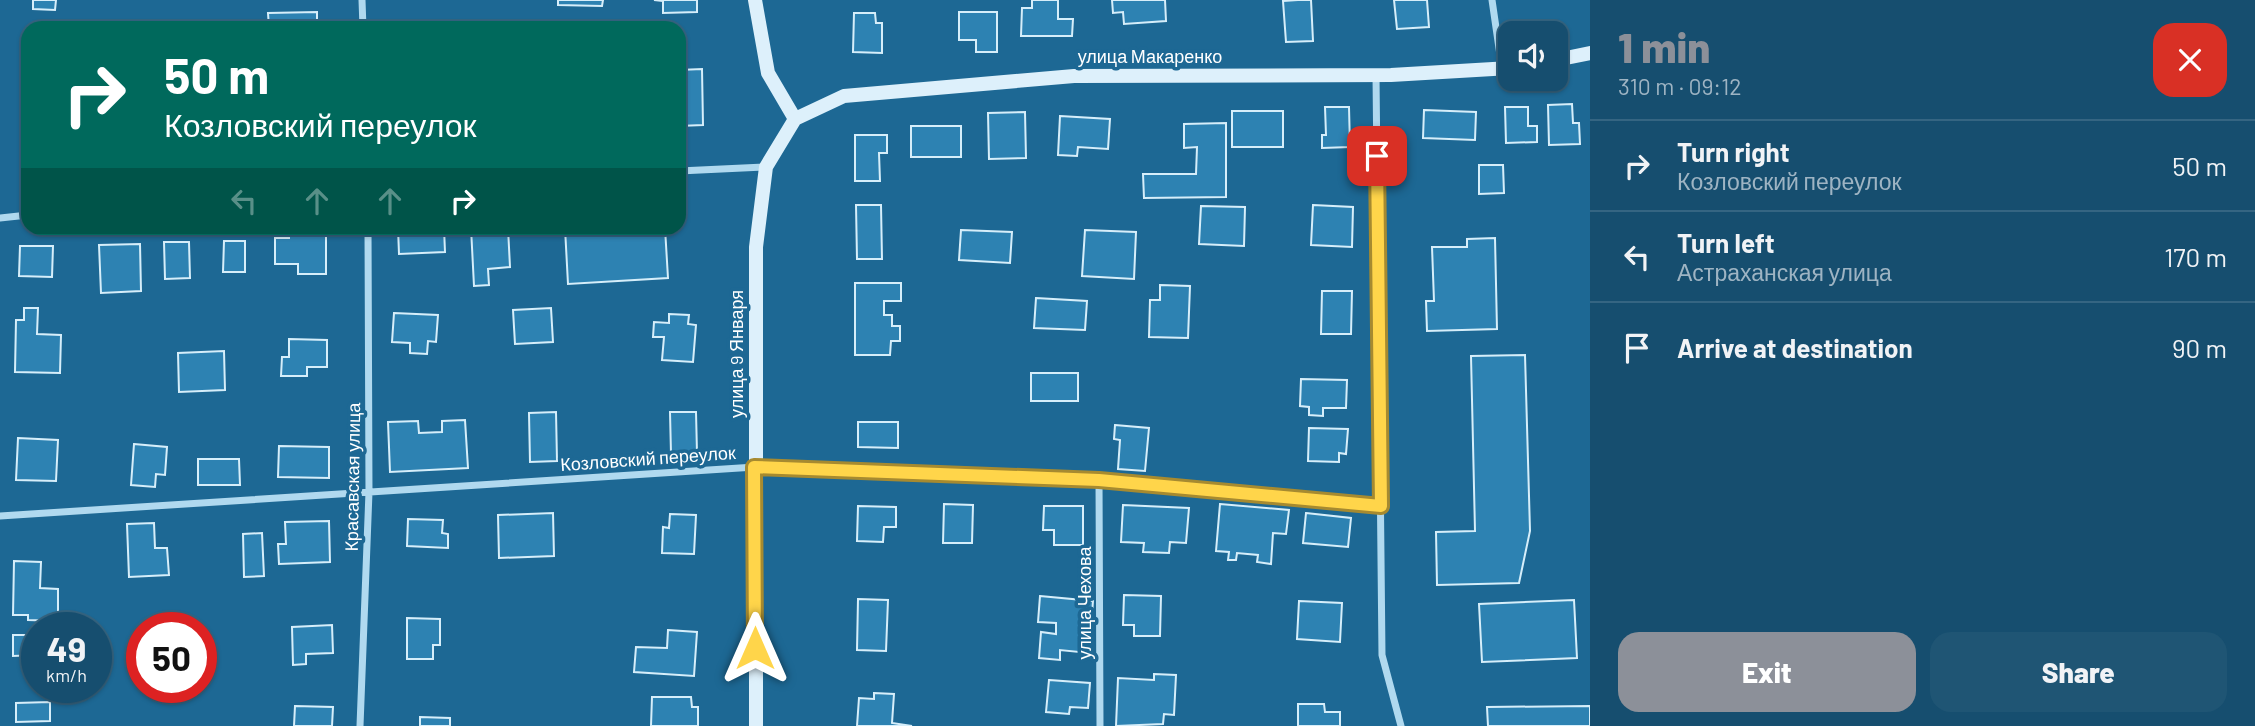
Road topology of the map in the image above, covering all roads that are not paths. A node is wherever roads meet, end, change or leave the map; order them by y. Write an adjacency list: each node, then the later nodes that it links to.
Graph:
1 (362, 0): 4 (street)
2 (755, 0): 10 (main road)
3 (1492, 0): 5 (street)
4 (363, 21)
5 (1498, 30)
6 (1590, 53): 7 (main road)
7 (1568, 58)
8 (1498, 69): 9 (main road, улица Макаренко)
9 (1376, 75): 10 (main road, улица Макаренко); 19 (street)
10 (795, 119): 11 (main road, улица 9 Января)
11 (766, 167): 12 (street); 16 (main road, улица 9 Января)
12 (686, 171)
13 (21, 216): 14 (street)
14 (0, 218)
15 (368, 235): 18 (street, Красавская улица)
16 (754, 467): 17 (street, Козловский переулок); 18 (street, Козловский переулок); 22 (main road, улица 9 Января)
17 (1099, 480): 19 (street, Козловский переулок); 23 (street, улица Чехова)
18 (369, 492): 20 (street, Козловский переулок); 21 (street, Красавская улица)
19 (1381, 506): 24 (street)
20 (0, 516)
21 (360, 726)
22 (756, 726)
23 (1100, 726)
24 (1401, 726)

